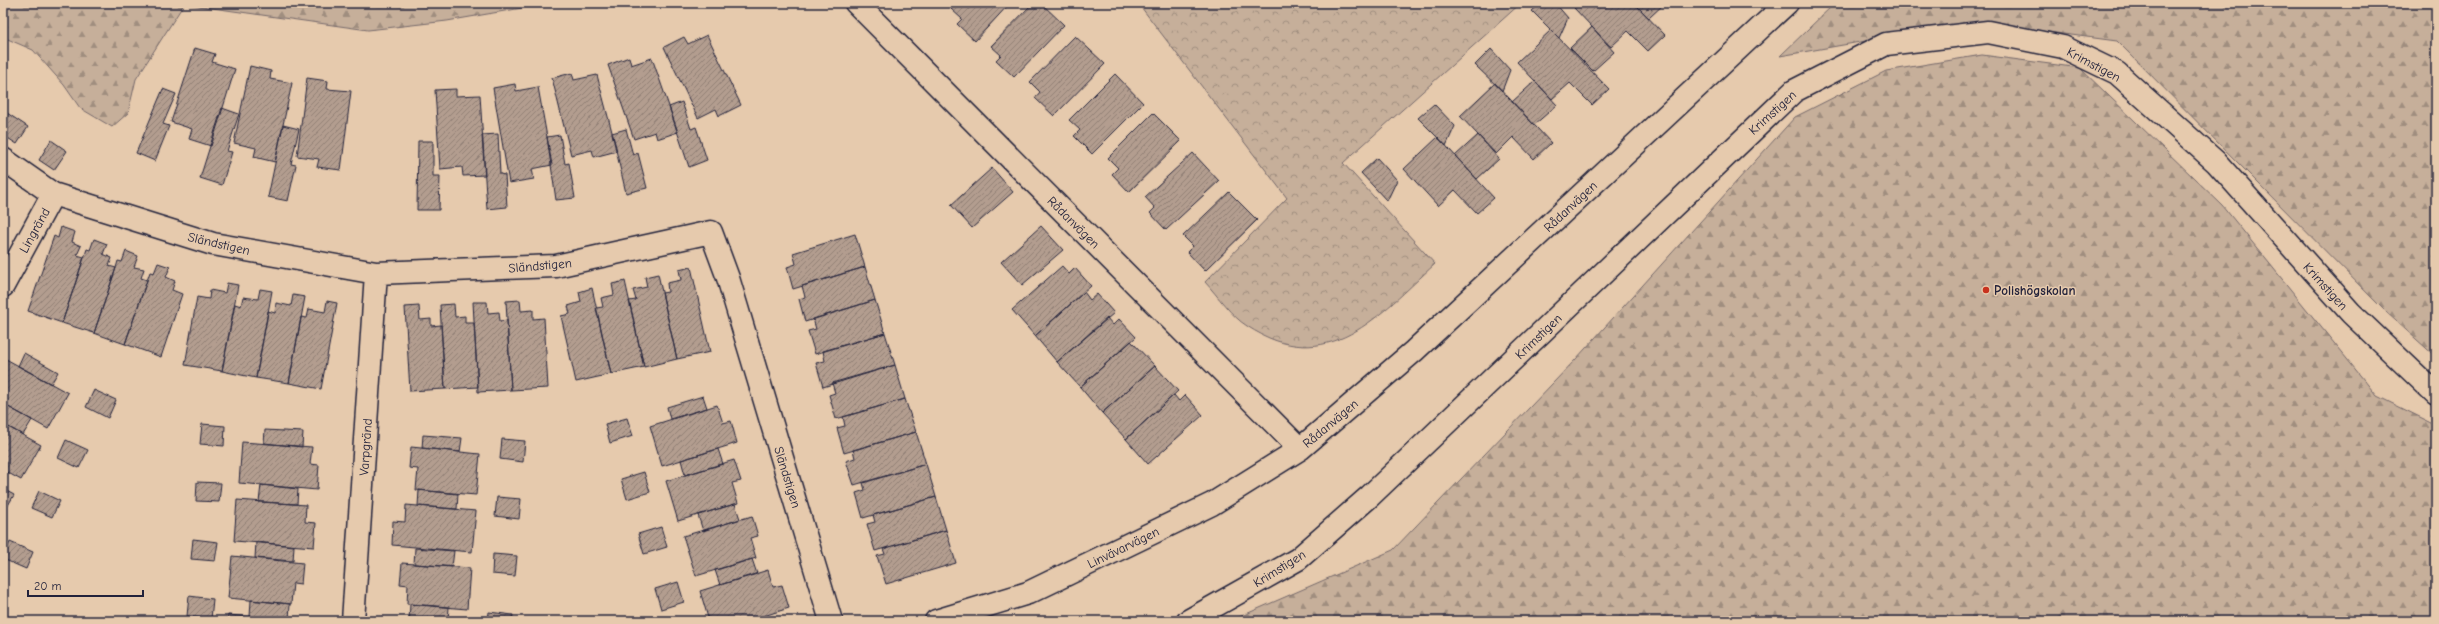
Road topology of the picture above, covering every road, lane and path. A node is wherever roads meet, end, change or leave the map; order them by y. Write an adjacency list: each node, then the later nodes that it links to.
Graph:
1 (856, 3): 8 (street, Rådanvägen)
2 (1787, 3): 8 (street, Rådanvägen)
3 (3, 159): 4 (street, Sländstigen)
4 (53, 194): 5 (street, Sländstigen); 6 (street, Lingränd)
5 (376, 273): 9 (street, Varpgränd); 10 (street, Sländstigen)
6 (3, 286)
7 (2436, 394): 12 (street, Krimstigen)
8 (1300, 449): 11 (street, Linvävarvägen)
9 (353, 621)
10 (831, 621)
11 (936, 621)
12 (1188, 621)

